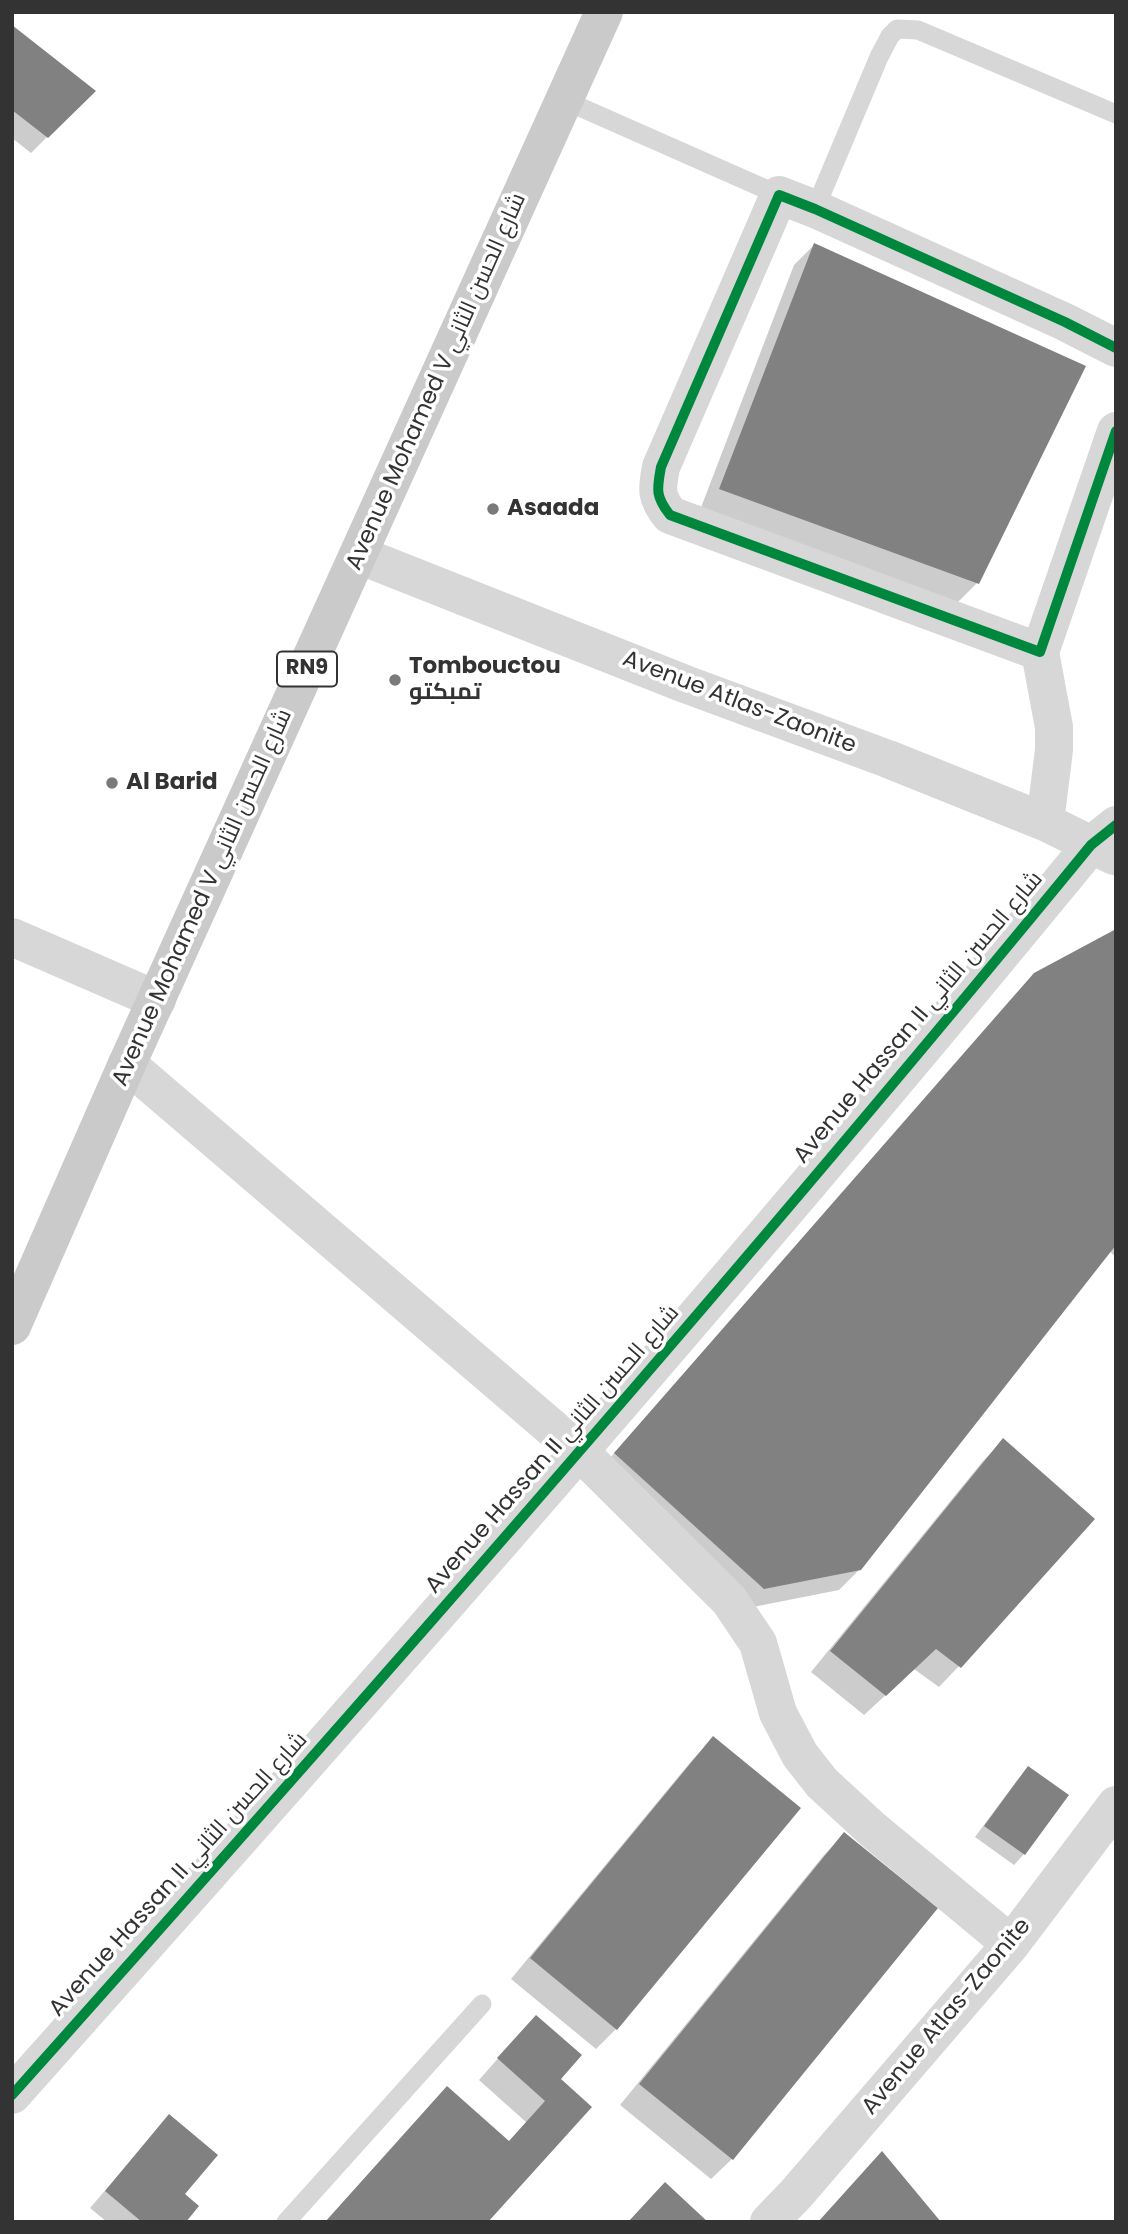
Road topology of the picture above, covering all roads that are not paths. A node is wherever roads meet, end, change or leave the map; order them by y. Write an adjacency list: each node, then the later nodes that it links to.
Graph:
1 (604, 12): 2 (main road, Avenue Mohamed V شارع الحسن الثاني / RN9)
2 (564, 100): 4 (lane); 8 (main road, Avenue Mohamed V شارع الحسن الثاني / RN9)
3 (1116, 114): 5 (lane)
4 (779, 195): 5 (street); 9 (street)
5 (815, 209): 6 (street)
6 (1116, 348)
7 (1116, 431): 9 (street)
8 (359, 555): 10 (street, Avenue Atlas-Zaonite); 13 (main road, Avenue Mohamed V شارع الحسن الثاني / RN9)
9 (1040, 652): 10 (street)
10 (1045, 822): 11 (street, Avenue Atlas-Zaonite)
11 (1107, 842): 16 (street, Avenue Hassan II شارع الحسن الثاني)
12 (12, 937): 13 (street)
13 (157, 1000): 14 (main road, Avenue Mohamed V شارع الحسن الثاني / RN9)
14 (127, 1064): 15 (main road, Avenue Mohamed V شارع الحسن الثاني / RN9); 16 (street)
15 (12, 1326)
16 (580, 1452): 18 (street); 20 (street, Avenue Hassan II شارع الحسن الثاني)
17 (1116, 1805): 18 (street, Avenue Atlas-Zaonite)
18 (1011, 1944): 22 (street, Avenue Atlas-Zaonite)
19 (482, 2004): 21 (lane)
20 (12, 2095)
21 (286, 2222)
22 (769, 2222)

